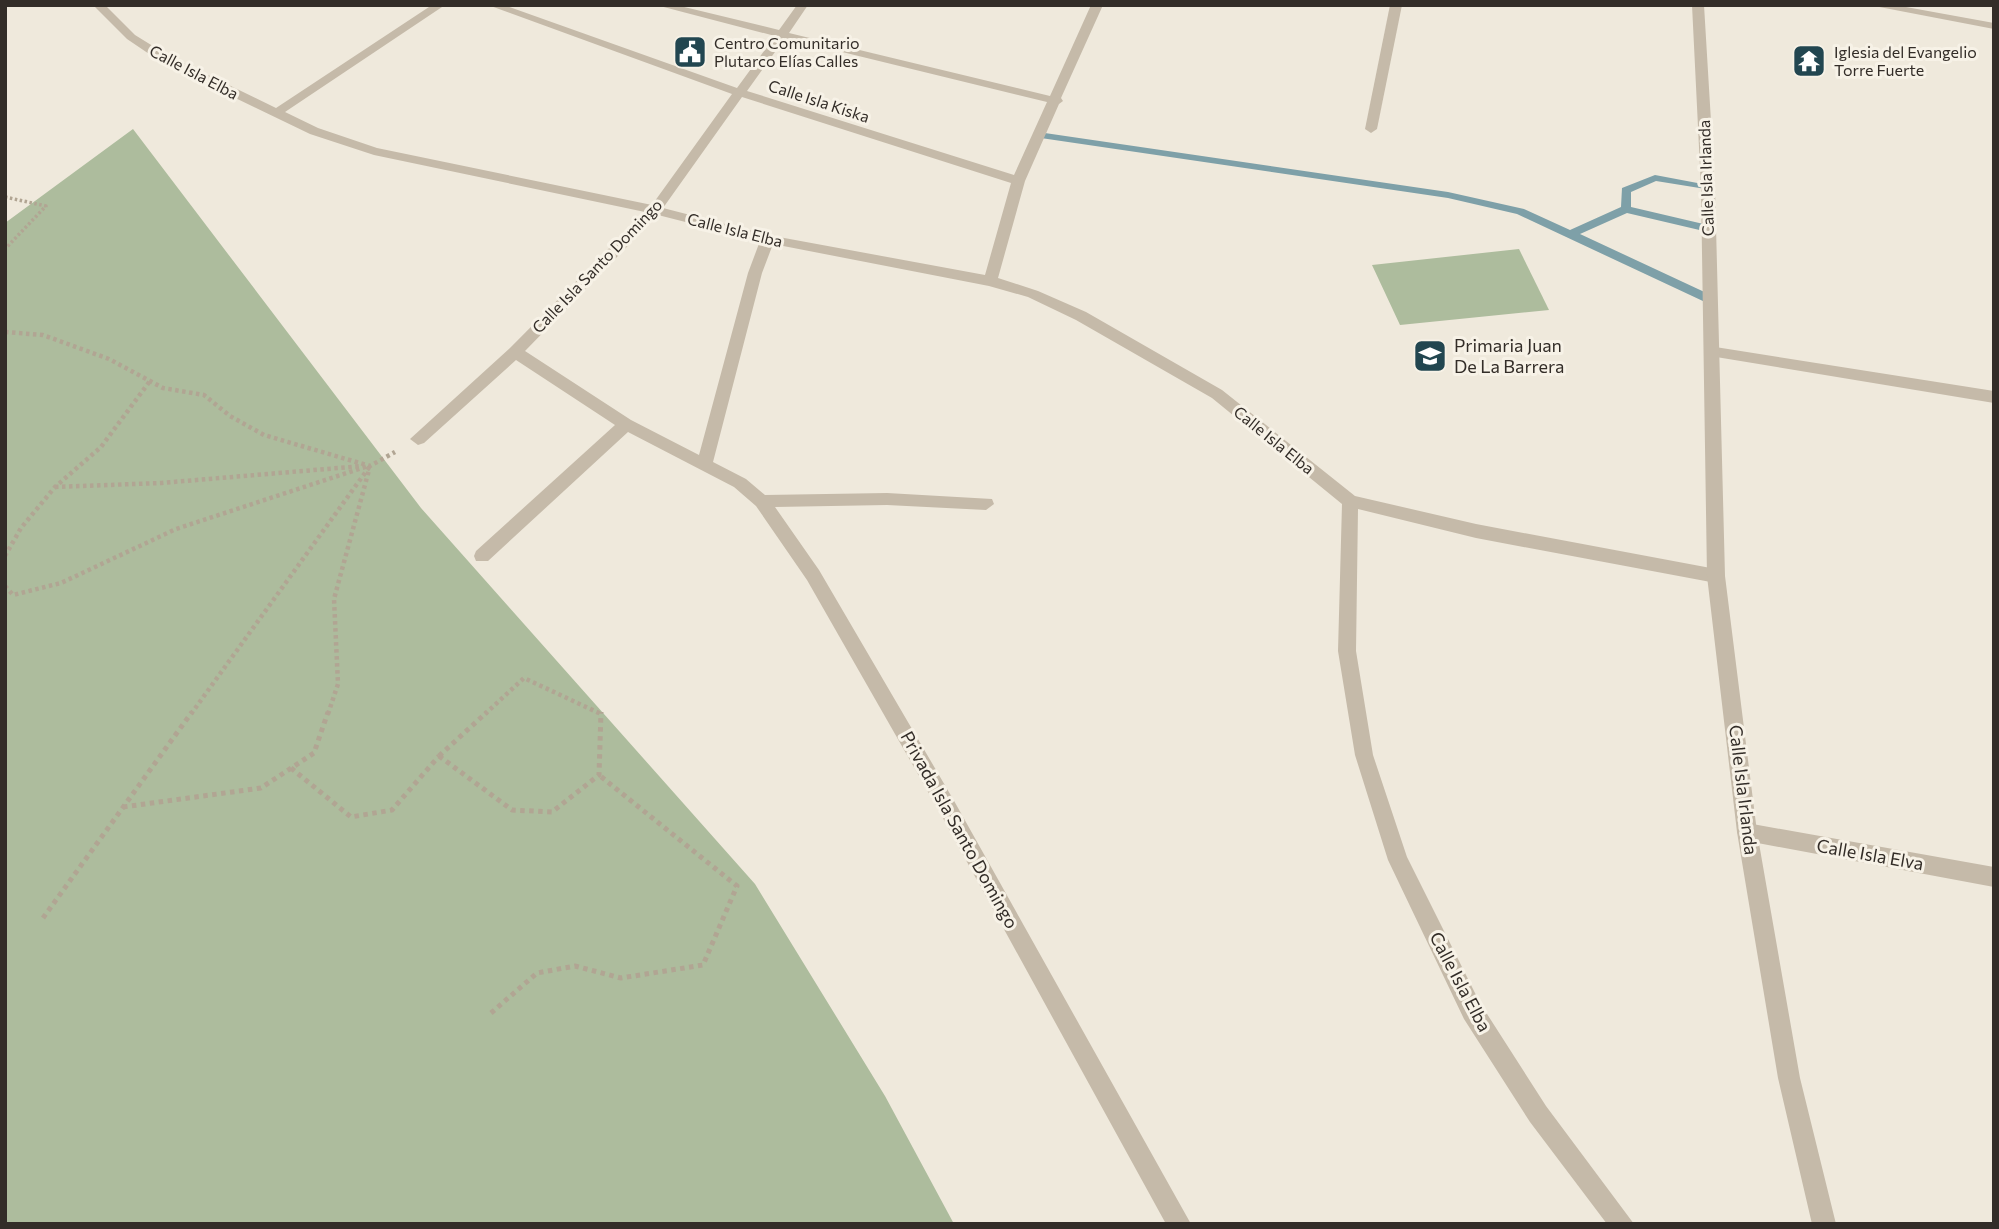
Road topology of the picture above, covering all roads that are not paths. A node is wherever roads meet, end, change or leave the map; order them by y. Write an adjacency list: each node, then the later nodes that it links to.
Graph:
1 (98, 5): 14 (street, Calle Isla Elba)
2 (440, 5): 14 (street)
3 (493, 5): 12 (street, Calle Isla Kiska)
4 (661, 5): 11 (street)
5 (803, 5): 11 (street, Calle Isla Santo Domingo)
6 (1097, 5): 13 (street)
7 (1396, 5): 15 (street)
8 (1698, 5): 20 (street, Calle Isla Irlanda)
9 (1874, 5): 10 (street)
10 (1994, 26)
11 (781, 35): 12 (street, Calle Isla Santo Domingo); 13 (street)
12 (741, 93): 16 (street, Calle Isla Kiska); 17 (street, Calle Isla Santo Domingo)
13 (1057, 101): 16 (street)
14 (276, 113): 17 (street, Calle Isla Elba)
15 (1371, 129)
16 (1018, 181): 19 (street)
17 (654, 209): 18 (street, Calle Isla Elba); 21 (street, Calle Isla Santo Domingo)
18 (768, 239): 19 (street, Calle Isla Elba); 25 (street)
19 (990, 281): 27 (street, Calle Isla Elba)
20 (1709, 351): 22 (street); 30 (street, Calle Isla Irlanda)
21 (515, 352): 23 (street, Privada Isla Santo Domingo); 24 (street, Calle Isla Santo Domingo)
22 (1994, 397)
23 (626, 424): 25 (street, Privada Isla Santo Domingo); 29 (street)
24 (418, 439)
25 (705, 464): 26 (street, Privada Isla Santo Domingo)
26 (762, 501): 28 (street); 33 (street, Privada Isla Santo Domingo)
27 (1350, 501): 30 (street, Calle Isla Elba); 34 (street, Calle Isla Elba)
28 (986, 504)
29 (482, 556)
30 (1716, 576): 31 (street, Calle Isla Irlanda)
31 (1747, 832): 32 (street, Calle Isla Elva); 35 (street, Calle Isla Irlanda)
32 (1994, 877)
33 (1179, 1224)
34 (1622, 1224)
35 (1824, 1224)

